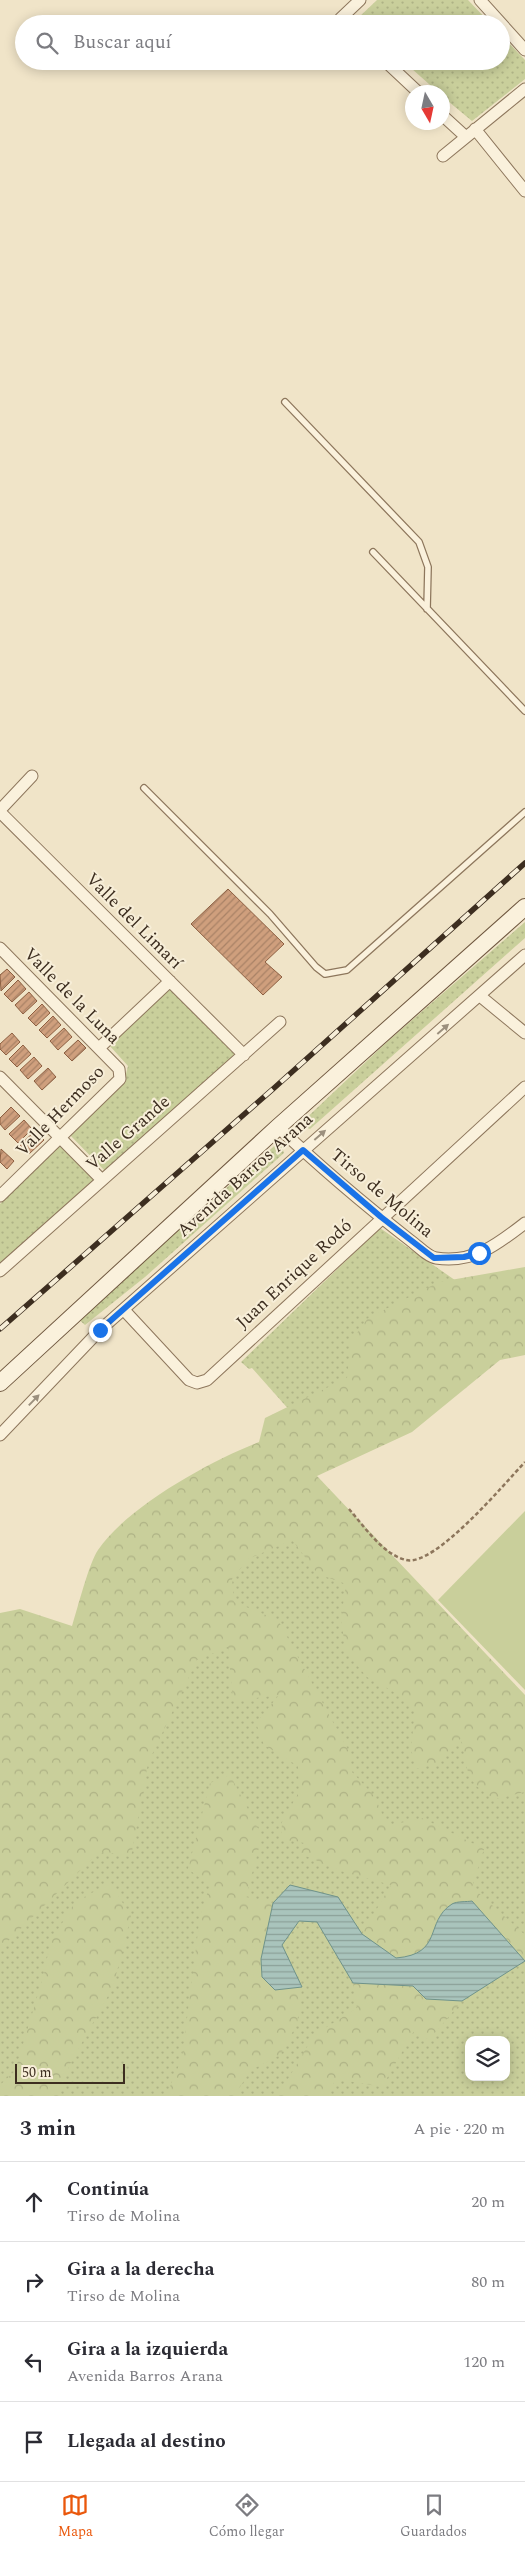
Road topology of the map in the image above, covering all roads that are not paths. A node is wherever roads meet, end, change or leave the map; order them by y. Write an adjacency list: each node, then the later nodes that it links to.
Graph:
1 (360, 0): 3 (street)
2 (480, 0): 4 (street)
3 (347, 15)
4 (494, 15)
5 (510, 33): 6 (street)
6 (525, 50)
7 (395, 70): 8 (street)
8 (411, 85)
9 (525, 89): 11 (street)
10 (450, 122): 12 (street)
11 (475, 129): 12 (street); 14 (street)
12 (466, 137): 13 (street)
13 (443, 156)
14 (525, 191)
15 (285, 402): 17 (lane)
16 (374, 552): 17 (lane)
17 (427, 608): 18 (lane)
18 (525, 711)
19 (32, 776): 21 (street)
20 (144, 788): 22 (lane)
21 (0, 811): 26 (street, Valle del Limarí)
22 (525, 812)
23 (525, 906): 35 (main road, Avenida Barros Arana)
24 (0, 948): 30 (street, Valle de la Luna)
25 (525, 955): 27 (street, Avenida Barros Arana)
26 (170, 981): 30 (street); 31 (street, Valle del Limarí)
27 (480, 996): 29 (street); 37 (street, Avenida Barros Arana, one-way to 27)
28 (280, 1022): 31 (street, Valle Grande)
29 (525, 1033)
30 (99, 1048): 32 (street, Valle de la Luna)
31 (244, 1055): 38 (street, Valle Grande)
32 (120, 1069): 36 (street, Valle Hermoso)
33 (0, 1077): 36 (street)
34 (525, 1087): 40 (street, Juan Enrique Rodó)
35 (278, 1126): 37 (street, Tirso de Molina); 44 (main road, Avenida Barros Arana)
36 (59, 1137): 38 (street); 39 (street, Valle Hermoso)
37 (303, 1150): 40 (street, Tirso de Molina); 43 (street, Avenida Barros Arana)
38 (102, 1180): 42 (street, Valle Grande)
39 (0, 1196)
40 (381, 1217): 41 (street, Tirso de Molina); 43 (street, Juan Enrique Rodó)
41 (525, 1223)
42 (0, 1271)
43 (124, 1310): 45 (street, Avenida Barros Arana, one-way to 43)
44 (0, 1382)
45 (0, 1435)

